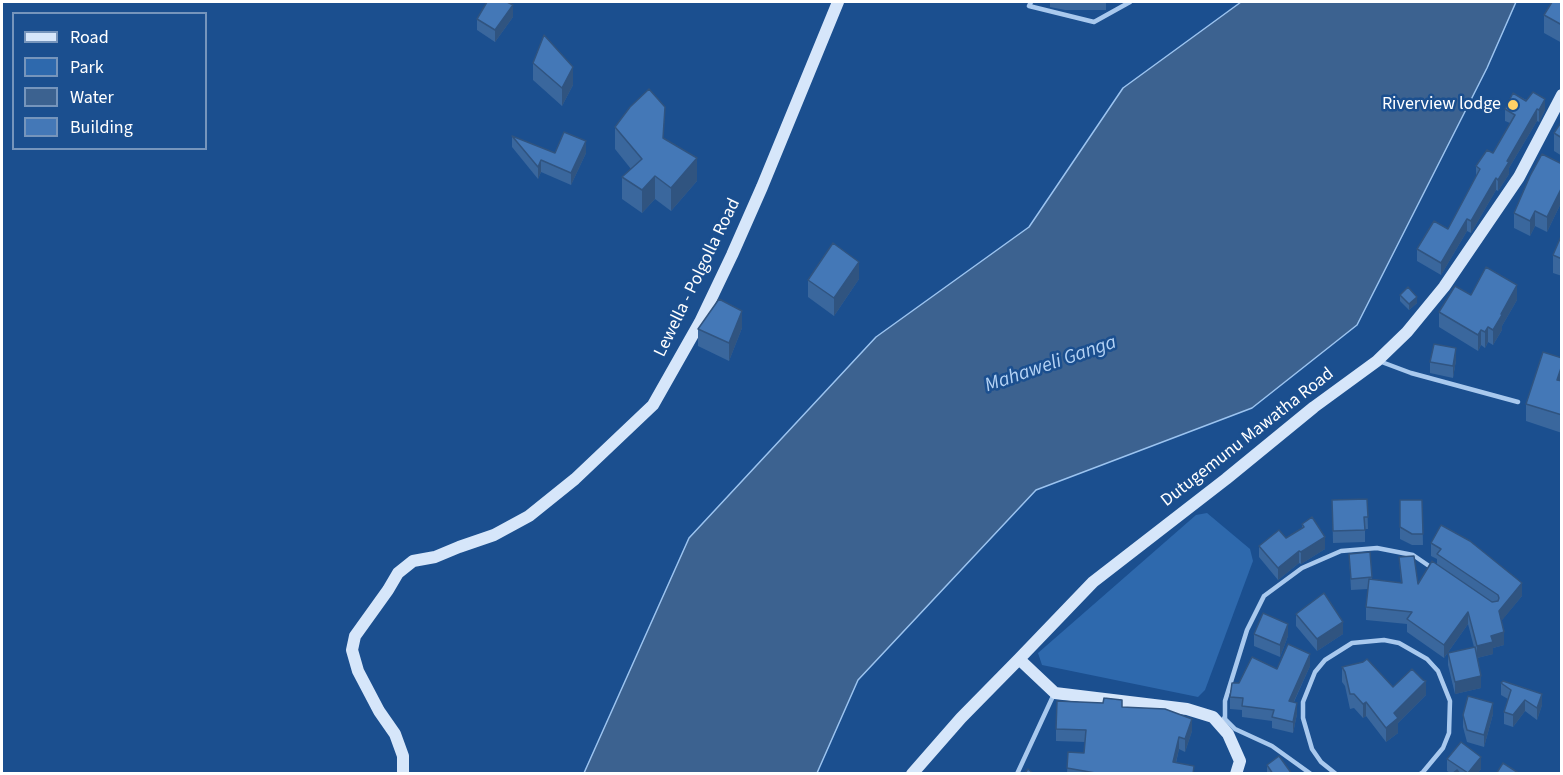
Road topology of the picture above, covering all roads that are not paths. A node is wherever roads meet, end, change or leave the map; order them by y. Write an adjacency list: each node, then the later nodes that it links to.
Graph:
1 (838, 2): 11 (street, Lewella - Polgolla Road)
2 (1031, 2): 3 (lane)
3 (1130, 2)
4 (1562, 95): 5 (street, Dutugemunu Mawatha Road)
5 (1377, 361): 6 (lane); 8 (street, Dutugemunu Mawatha Road)
6 (1518, 402)
7 (1440, 574): 10 (lane)
8 (1020, 659): 9 (street); 12 (street, Dutugemunu Mawatha Road)
9 (1055, 693): 10 (street); 13 (lane)
10 (1219, 718): 14 (street); 15 (lane)
11 (403, 774)
12 (912, 774)
13 (1017, 774)
14 (1236, 774)
15 (1311, 774)
16 (1336, 774): 17 (lane)
17 (1420, 774)

